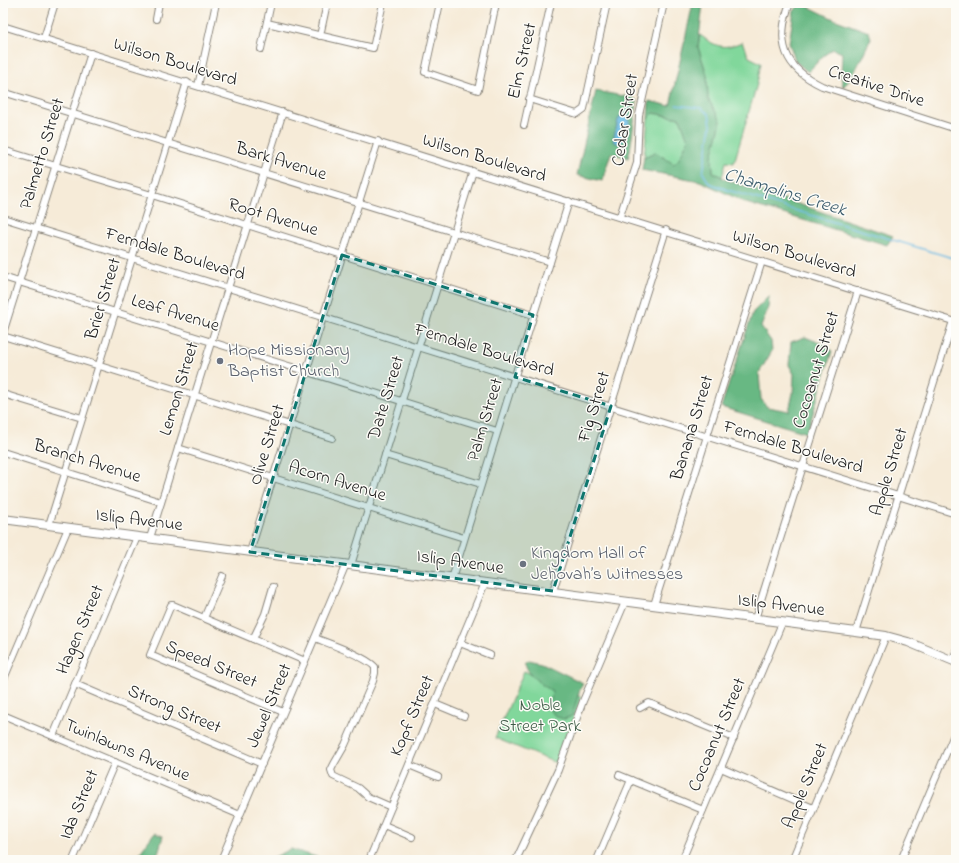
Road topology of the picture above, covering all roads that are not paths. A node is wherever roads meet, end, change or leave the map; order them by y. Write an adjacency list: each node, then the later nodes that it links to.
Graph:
1 (55, 3): 17 (street)
2 (159, 3): 13 (street)
3 (216, 3): 21 (street)
4 (271, 3): 14 (street)
5 (327, 3): 16 (street)
6 (383, 3): 16 (street)
7 (440, 3): 8 (street)
8 (496, 3)
9 (551, 3): 23 (street, Elm Street)
10 (607, 3): 23 (street)
11 (664, 3): 37 (street, Cedar Street)
12 (790, 3): 27 (street, Creative Drive)
13 (156, 19)
14 (267, 23): 16 (street); 18 (street)
15 (3, 26): 17 (street, Wilson Boulevard)
16 (320, 36)
17 (44, 38): 19 (street, Wilson Boulevard)
18 (261, 49)
19 (91, 53): 20 (street, Wilson Boulevard); 24 (street, Palmetto Street)
20 (187, 82): 21 (street, Wilson Boulevard); 29 (street, Brier Street)
21 (198, 86): 25 (street, Wilson Boulevard)
22 (3, 92): 24 (street, Bark Avenue)
23 (529, 99): 26 (street, Elm Street)
24 (72, 112): 29 (street, Bark Avenue); 31 (street, Palmetto Street)
25 (283, 112): 28 (street, Wilson Boulevard); 33 (street, Lemon Street)
26 (524, 125)
27 (956, 129)
28 (378, 141): 32 (street, Wilson Boulevard); 36 (street, Olive Street)
29 (168, 142): 33 (street, Bark Avenue); 34 (street, Brier Street)
30 (3, 150): 31 (street, Root Avenue)
31 (55, 166): 34 (street, Root Avenue); 40 (street, Palmetto Street)
32 (473, 171): 35 (street, Wilson Boulevard); 42 (street, Date Street)
33 (263, 172): 36 (street, Bark Avenue); 39 (street, Lemon Street)
34 (152, 195): 39 (street, Root Avenue); 44 (street, Brier Street)
35 (569, 201): 37 (street, Wilson Boulevard); 46 (street, Palm Street)
36 (358, 202): 42 (street, Bark Avenue); 43 (street, Olive Street)
37 (620, 216): 41 (street, Wilson Boulevard)
38 (3, 218): 40 (street, Ferndale Boulevard)
39 (247, 225): 43 (street, Root Avenue); 50 (street, Lemon Street)
40 (36, 228): 44 (street, Ferndale Boulevard); 48 (street, Palmetto Street)
41 (666, 230): 45 (street, Wilson Boulevard); 65 (street, Fig Street)
42 (454, 232): 46 (street, Bark Avenue); 49 (street, Date Street)
43 (342, 255): 49 (street, Root Avenue); 54 (street, Olive Street)
44 (132, 257): 50 (street, Ferndale Boulevard); 52 (street, Brier Street)
45 (762, 261): 51 (street, Wilson Boulevard); 69 (street, Banana Street)
46 (550, 262): 53 (street, Palm Street)
47 (3, 277): 48 (street, Leaf Avenue)
48 (19, 282): 52 (street, Leaf Avenue); 56 (street, Palmetto Street)
49 (438, 285): 53 (street, Root Avenue); 58 (street, Date Street)
50 (228, 287): 54 (street, Ferndale Boulevard); 57 (street, Lemon Street)
51 (858, 291): 55 (street, Wilson Boulevard); 74 (street, Cocoanut Street)
52 (115, 312): 57 (street, Leaf Avenue); 59 (street, Brier Street)
53 (533, 315): 61 (street, Palm Street)
54 (323, 317): 58 (street, Ferndale Boulevard); 60 (street, Olive Street)
55 (955, 321): 78 (street, Apple Street)
56 (3, 334): 59 (street)
57 (211, 341): 60 (street, Leaf Avenue); 63 (street, Lemon Street)
58 (418, 346): 61 (street, Ferndale Boulevard); 64 (street, Date Street)
59 (99, 365): 63 (street); 66 (street, Brier Street)
60 (306, 371): 64 (street, Leaf Avenue); 67 (street, Olive Street)
61 (515, 376): 65 (street, Ferndale Boulevard); 68 (street, Palm Street)
62 (3, 394): 66 (street)
63 (194, 395): 67 (street); 71 (street, Lemon Street)
64 (402, 401): 68 (street, Leaf Avenue); 73 (street, Date Street)
65 (611, 406): 69 (street, Ferndale Boulevard); 94 (street, Fig Street)
66 (82, 418): 75 (street, Brier Street)
67 (290, 424): 70 (street); 76 (street, Olive Street)
68 (497, 431): 77 (street, Palm Street)
69 (706, 436): 74 (street, Ferndale Boulevard); 96 (street, Banana Street)
70 (332, 438)
71 (178, 448): 76 (street, Acorn Avenue); 79 (street, Lemon Street)
72 (3, 452): 75 (street, Branch Avenue)
73 (385, 455): 77 (street); 80 (street, Date Street)
74 (803, 467): 78 (street, Ferndale Boulevard); 98 (street, Cocoanut Street)
75 (66, 472): 79 (street, Branch Avenue); 83 (street, Brier Street)
76 (273, 478): 80 (street, Acorn Avenue); 88 (street, Olive Street)
77 (481, 484): 87 (street, Palm Street)
78 (898, 496): 81 (street, Ferndale Boulevard); 100 (street, Apple Street)
79 (161, 502): 86 (street, Lemon Street)
80 (368, 507): 87 (street, Acorn Avenue); 89 (street, Date Street)
81 (956, 514)
82 (3, 519): 83 (main road, Islip Avenue)
83 (49, 525): 84 (main road, Islip Avenue)
84 (68, 528): 85 (main road, Islip Avenue); 109 (street)
85 (137, 537): 86 (main road, Islip Avenue); 110 (street, Hagen Street)
86 (150, 538): 88 (main road, Islip Avenue)
87 (464, 538): 91 (street, Palm Street)
88 (250, 552): 89 (main road, Islip Avenue)
89 (348, 564): 91 (main road, Islip Avenue); 103 (street, Jewel Street)
90 (222, 576): 97 (street)
91 (452, 578): 92 (main road, Islip Avenue)
92 (485, 583): 94 (main road, Islip Avenue); 104 (street, Kopf Street)
93 (273, 587): 102 (street)
94 (553, 592): 95 (main road, Islip Avenue)
95 (625, 602): 96 (main road, Islip Avenue); 135 (street)
96 (654, 605): 98 (main road, Islip Avenue)
97 (204, 618): 102 (street); 113 (street, Speed Street)
98 (755, 619): 99 (main road, Islip Avenue)
99 (782, 622): 100 (main road, Islip Avenue); 118 (street, Cocoanut Street)
100 (856, 632): 101 (main road, Islip Avenue)
101 (886, 636): 108 (main road, Islip Avenue); 127 (street, Apple Street)
102 (253, 638): 107 (street)
103 (315, 638): 107 (street, Jewel Street); 126 (street)
104 (460, 643): 106 (street); 111 (street, Kopf Street)
105 (956, 651): 108 (street)
106 (490, 655)
107 (305, 661): 113 (street, Jewel Street)
108 (954, 662)
109 (3, 681)
110 (75, 684): 117 (street, Hagen Street); 120 (street, Strong Street)
111 (435, 704): 115 (street); 121 (street, Kopf Street)
112 (640, 708): 118 (street)
113 (283, 712): 120 (street, Jewel Street)
114 (3, 715): 117 (street, Twinlawns Avenue)
115 (464, 716)
116 (956, 730): 139 (street)
117 (53, 736): 119 (street, Twinlawns Avenue)
118 (734, 738): 122 (street, Cocoanut Street)
119 (115, 762): 129 (street, Twinlawns Avenue); 132 (street, Ida Street)
120 (262, 764): 129 (street, Jewel Street)
121 (409, 765): 124 (street); 126 (street, Kopf Street)
122 (721, 768): 127 (street); 128 (street, Cocoanut Street)
123 (619, 775): 125 (street)
124 (438, 777)
125 (631, 780): 128 (street); 136 (street)
126 (391, 806): 130 (street, Kopf Street)
127 (813, 808): 138 (street, Apple Street)
128 (703, 810): 137 (street, Cocoanut Street)
129 (240, 815): 133 (street, Jewel Street)
130 (384, 825): 131 (street); 134 (street, Kopf Street)
131 (412, 837)
132 (73, 860)
133 (221, 860)
134 (369, 860)
135 (516, 860)
136 (597, 860)
137 (682, 860)
138 (792, 860)
139 (901, 860)

